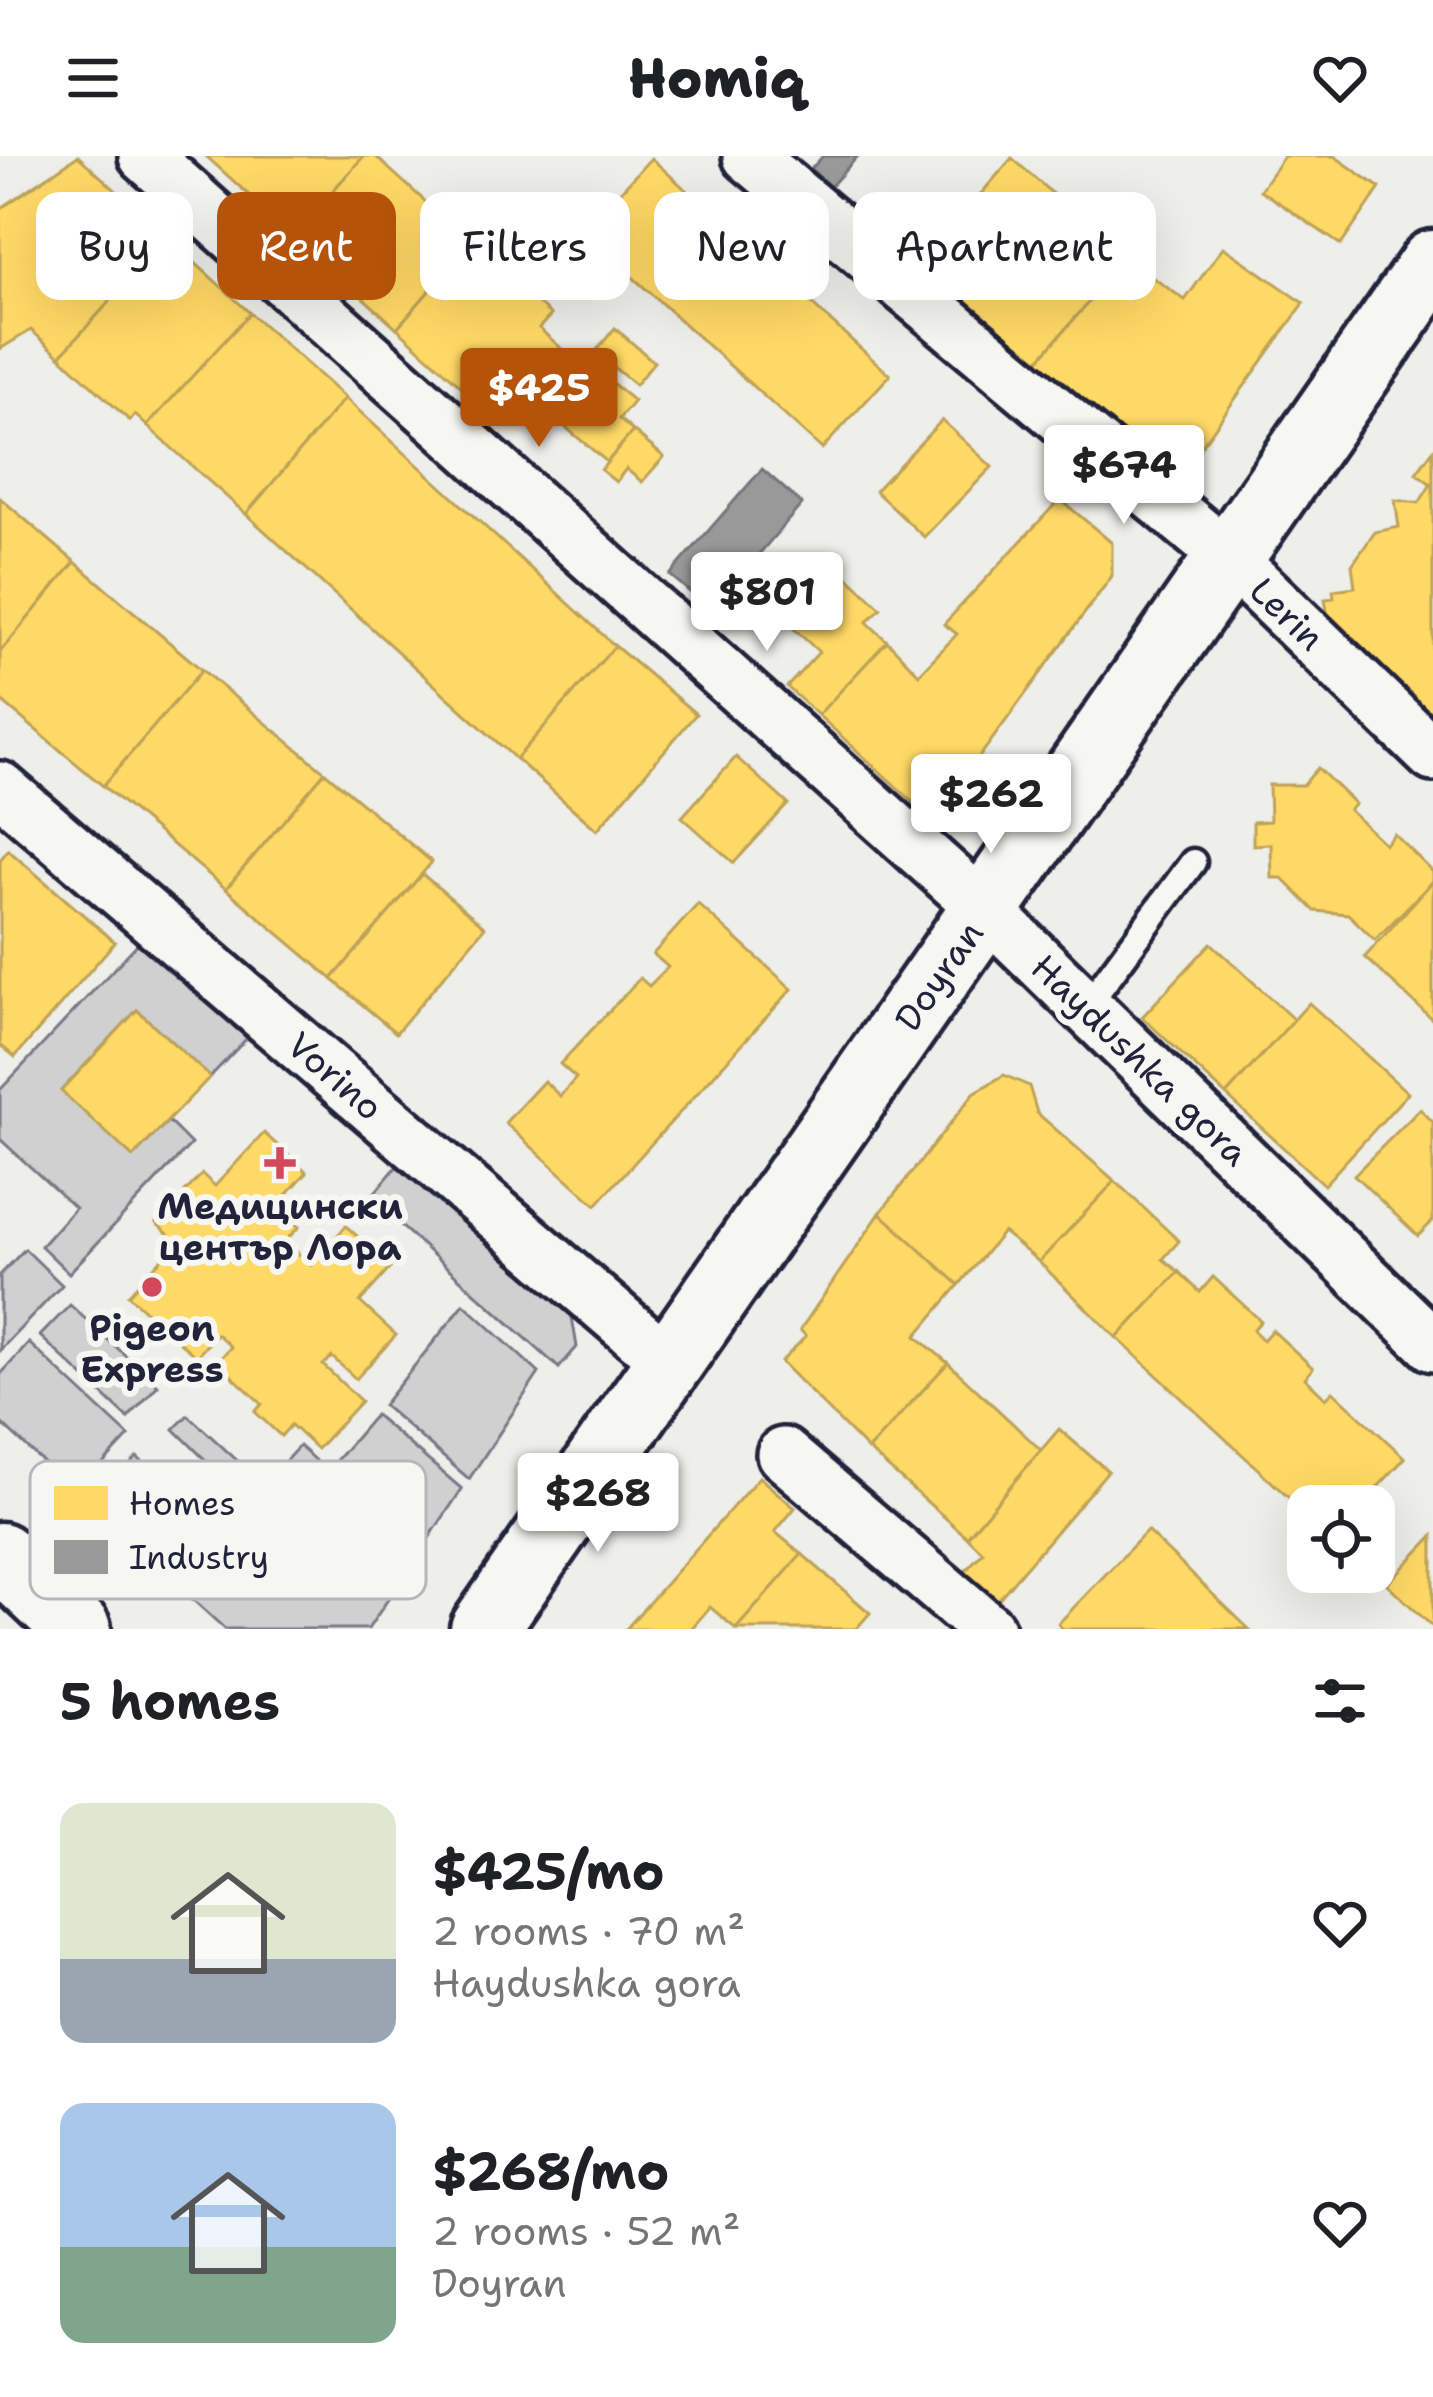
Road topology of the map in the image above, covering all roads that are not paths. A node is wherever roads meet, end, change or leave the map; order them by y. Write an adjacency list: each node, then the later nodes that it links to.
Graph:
1 (145, 156): 8 (street, Haydushka gora)
2 (749, 156): 4 (street, Lerin)
3 (1433, 264): 4 (street, Doyran)
4 (1229, 558): 5 (street, Lerin); 8 (street, Doyran)
5 (1433, 754)
6 (0, 788): 11 (street, Vorino)
7 (1193, 862): 9 (lane)
8 (986, 909): 9 (street, Haydushka gora); 11 (street, Doyran)
9 (1086, 1007): 10 (street, Haydushka gora)
10 (1433, 1345)
11 (670, 1364): 17 (street, Doyran)
12 (783, 1454): 18 (street)
13 (0, 1556): 14 (street)
14 (30, 1584)
15 (45, 1599): 16 (street)
16 (77, 1629)
17 (484, 1629)
18 (988, 1629)

